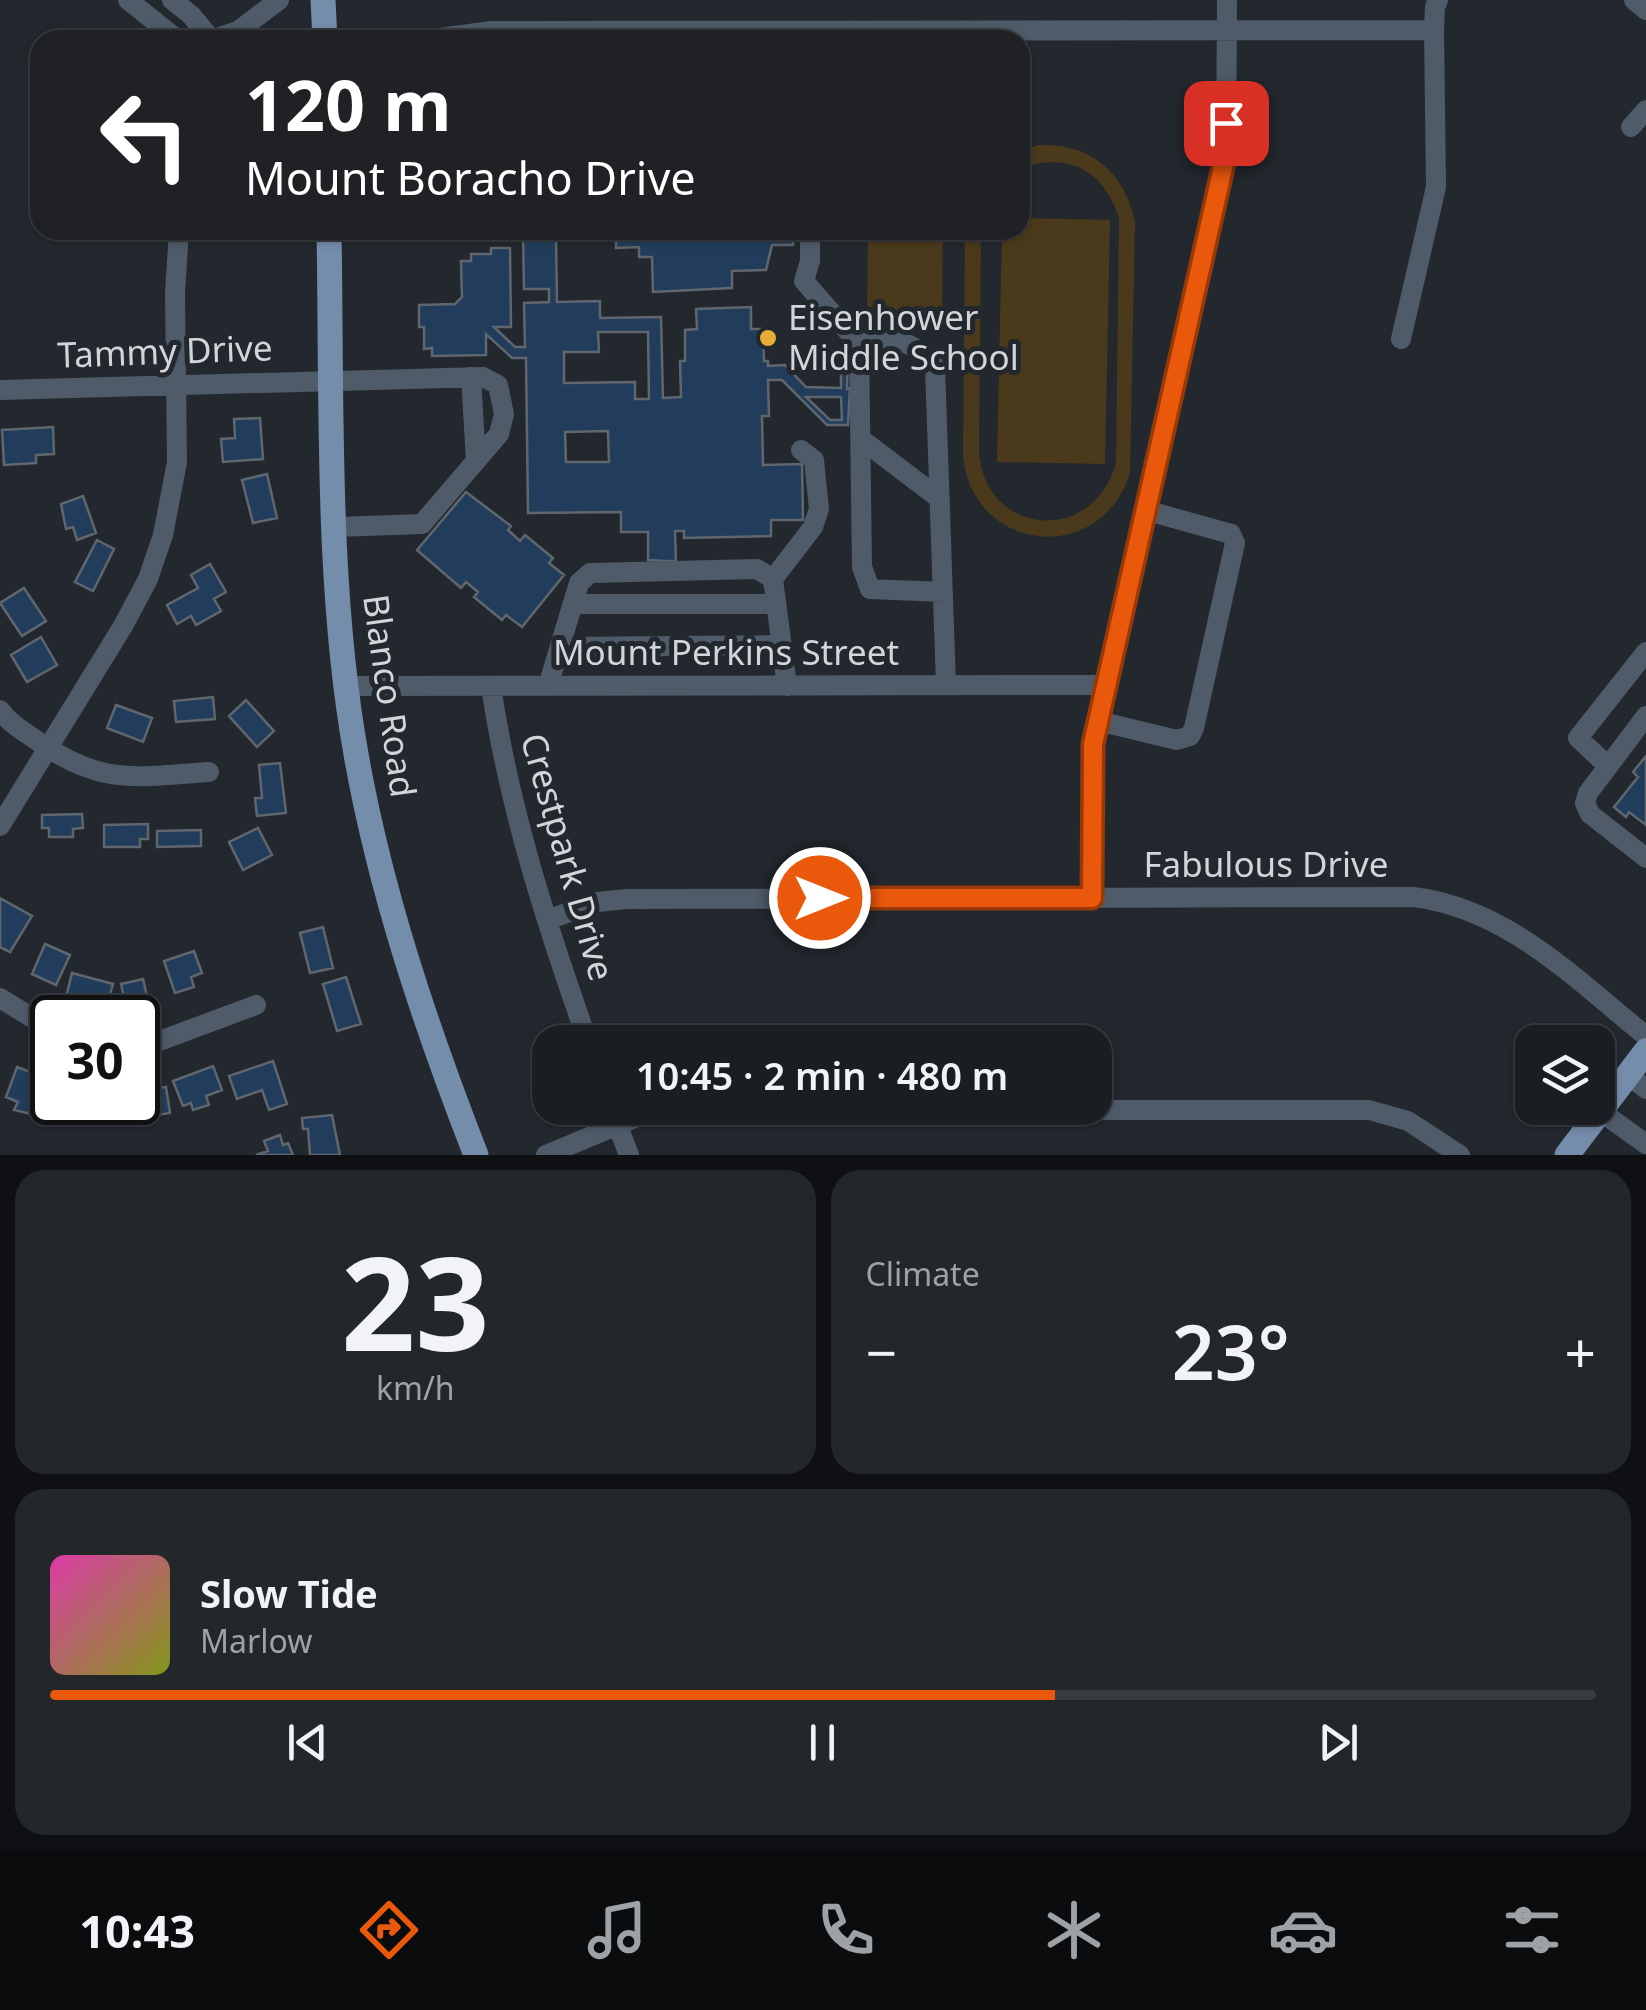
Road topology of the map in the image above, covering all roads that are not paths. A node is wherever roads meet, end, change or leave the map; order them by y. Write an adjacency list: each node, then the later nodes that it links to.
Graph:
1 (128, 0): 9 (street)
2 (172, 0): 10 (street)
3 (279, 0): 11 (street)
4 (323, 0): 12 (main road)
5 (1228, 0): 15 (street)
6 (1438, 0): 13 (street)
7 (1634, 0): 8 (street)
8 (1646, 10)
9 (166, 30)
10 (203, 30)
11 (239, 30)
12 (324, 30)
13 (1434, 30): 15 (street); 21 (street)
14 (1030, 31): 15 (street)
15 (1228, 31): 31 (street)
16 (1646, 110): 17 (street)
17 (1632, 128)
18 (178, 240): 25 (street)
19 (330, 240): 24 (main road, Blanco Road)
20 (810, 240): 22 (street)
21 (1401, 339)
22 (860, 344): 27 (street); 30 (street)
23 (471, 377): 24 (street, Tammy Drive); 29 (street); 29 (street)
24 (331, 380): 25 (street, Tammy Drive); 32 (main road, Blanco Road)
25 (177, 385): 26 (street, Tammy Drive); 49 (street)
26 (0, 390)
27 (860, 439): 30 (street); 34 (street)
28 (800, 450): 33 (street)
29 (476, 460): 32 (street)
30 (940, 499): 34 (street)
31 (1145, 510): 41 (street); 48 (street)
32 (336, 526): 42 (main road, Blanco Road)
33 (773, 579): 35 (street); 36 (street)
34 (943, 592): 40 (street)
35 (573, 604): 36 (street); 38 (street)
36 (776, 604): 37 (street)
37 (782, 645): 38 (street); 45 (street)
38 (560, 647): 44 (street)
39 (1646, 652): 50 (street)
40 (946, 685): 41 (street, Mount Perkins Street); 45 (street, Mount Perkins Street)
41 (1106, 685): 48 (street)
42 (347, 686): 43 (street, Mount Perkins Street); 72 (main road, Blanco Road)
43 (492, 686): 44 (street, Mount Perkins Street); 55 (street, Crestpark Drive)
44 (548, 686): 45 (street, Mount Perkins Street)
45 (788, 686)
46 (0, 710): 49 (street)
47 (1646, 716): 50 (street)
48 (1098, 721): 54 (street)
49 (48, 748): 51 (street); 52 (street)
50 (1608, 766): 53 (street)
51 (209, 772)
52 (0, 826)
53 (1646, 858)
54 (1092, 898): 55 (street, Fabulous Drive); 60 (street, Fabulous Drive)
55 (547, 920): 59 (street, Crestpark Drive)
56 (0, 998): 58 (street)
57 (256, 1004): 61 (street)
58 (30, 1016)
59 (582, 1025)
60 (1646, 1036)
61 (160, 1041)
62 (1646, 1051): 63 (main road)
63 (1637, 1082): 64 (main road)
64 (1615, 1100)
65 (1112, 1110): 75 (street)
66 (1615, 1122): 70 (street)
67 (600, 1125): 73 (street)
68 (617, 1125): 74 (street)
69 (1592, 1125): 71 (main road)
70 (1646, 1144)
71 (1574, 1152)
72 (476, 1155)
73 (546, 1155)
74 (630, 1155)
75 (1460, 1155)

